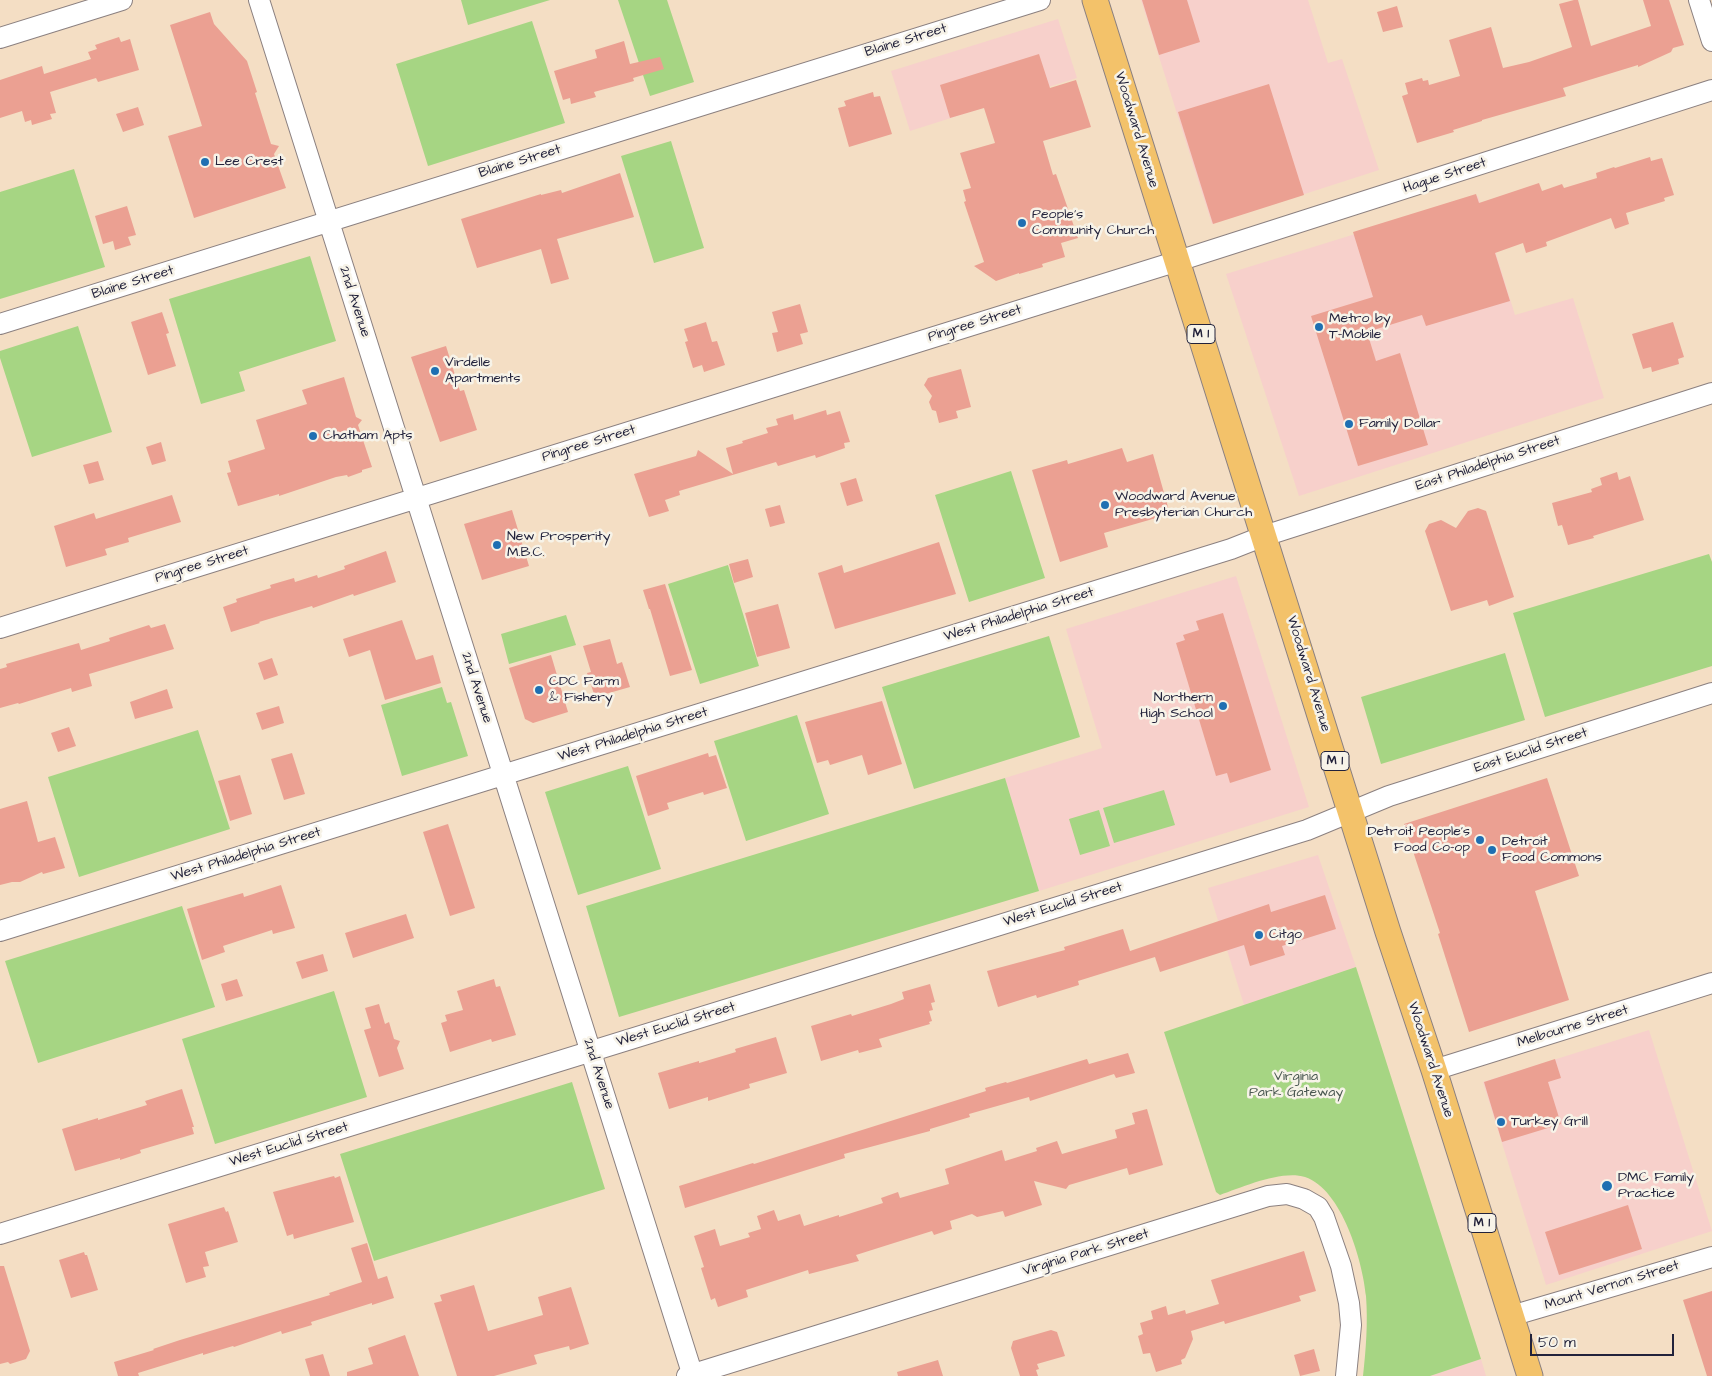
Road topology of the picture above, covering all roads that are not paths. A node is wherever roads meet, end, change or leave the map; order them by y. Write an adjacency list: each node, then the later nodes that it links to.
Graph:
1 (122, 0): 6 (street)
2 (259, 0): 9 (street, 2nd Avenue)
3 (1040, 0): 9 (street, Blaine Street)
4 (1095, 0): 10 (main road, Woodward Avenue / M 1)
5 (1699, 0): 7 (street)
6 (0, 38)
7 (1712, 40)
8 (1712, 90): 10 (street, Hague Street)
9 (329, 222): 11 (street, Blaine Street); 13 (street, 2nd Avenue)
10 (1178, 261): 13 (street, Pingree Street); 14 (main road, Woodward Avenue / M 1)
11 (0, 324)
12 (1712, 393): 14 (street, East Philadelphia Street)
13 (416, 498): 15 (street, Pingree Street); 17 (street, 2nd Avenue)
14 (1264, 536): 17 (street, West Philadelphia Street); 18 (main road, Woodward Avenue / M 1)
15 (0, 628)
16 (1712, 693): 18 (street, East Euclid Street)
17 (504, 775): 19 (street, West Philadelphia Street); 21 (street, 2nd Avenue)
18 (1351, 811): 21 (street, West Euclid Street); 22 (main road, Woodward Avenue / M 1)
19 (0, 931)
20 (1712, 983): 22 (street, Melbourne Street)
21 (591, 1051): 23 (street, West Euclid Street); 26 (street, 2nd Avenue)
22 (1434, 1070): 25 (main road, Woodward Avenue / M 1)
23 (0, 1234)
24 (1712, 1256): 25 (street, Mount Vernon Street)
25 (1511, 1316): 28 (main road, Woodward Avenue / M 1)
26 (691, 1375): 27 (street, Virginia Park Street)
27 (1346, 1376)
28 (1530, 1376)

